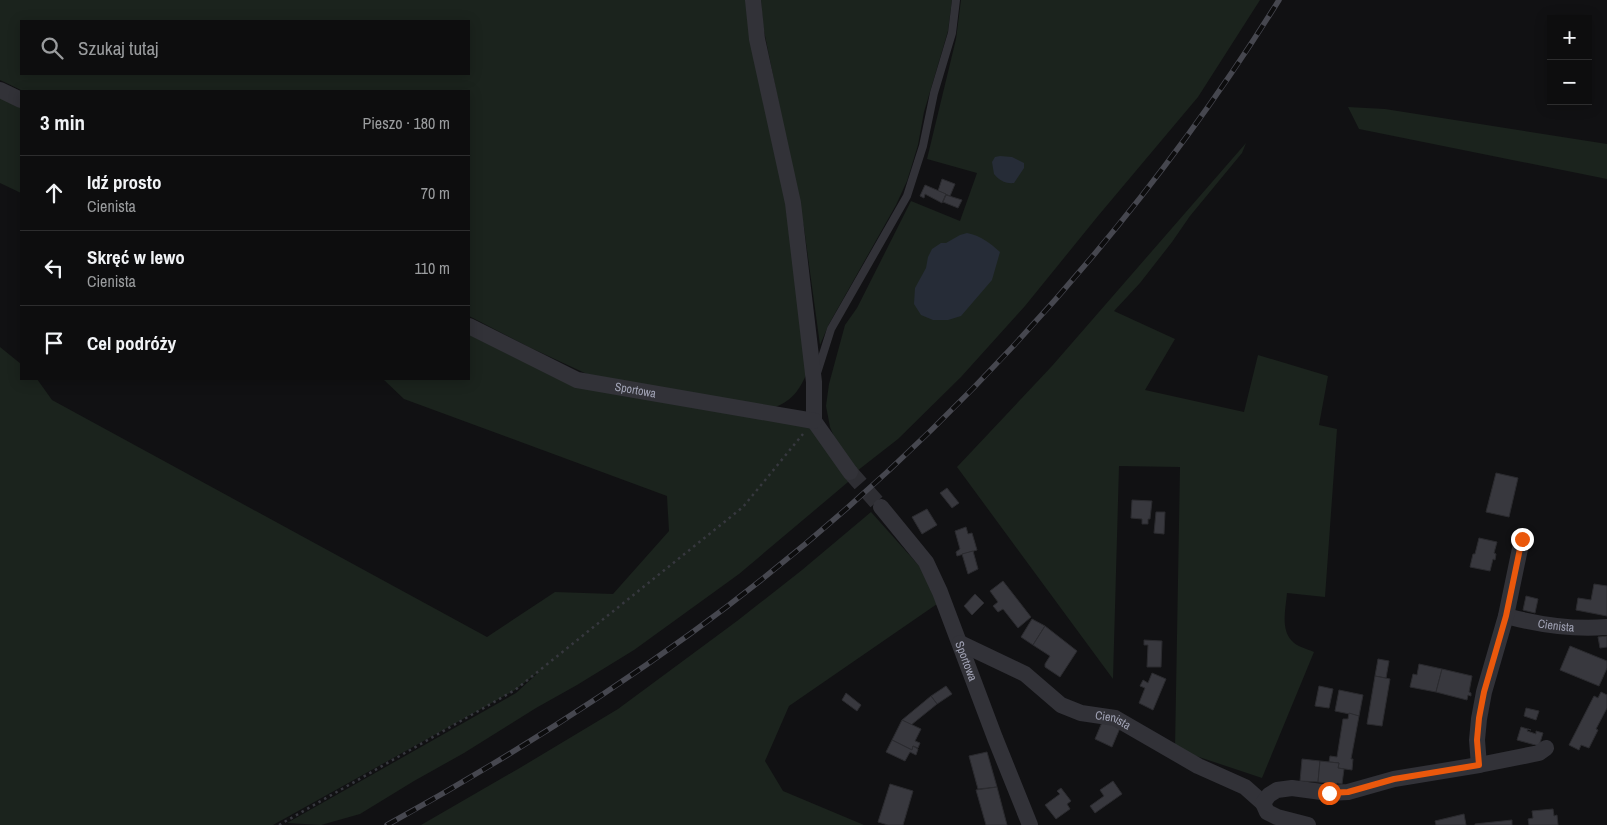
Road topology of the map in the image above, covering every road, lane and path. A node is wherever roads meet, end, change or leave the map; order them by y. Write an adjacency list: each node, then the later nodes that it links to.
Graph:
1 (753, 0): 6 (street)
2 (956, 0): 6 (lane)
3 (0, 90): 4 (street)
4 (20, 100)
5 (470, 326): 7 (street, Sportowa)
6 (814, 382): 7 (street)
7 (814, 422): 8 (street); 17 (path)
8 (850, 472)
9 (881, 507): 13 (street, Sportowa)
10 (1522, 539): 11 (street)
11 (1506, 616): 12 (street, Cienista); 15 (street)
12 (1607, 626)
13 (960, 643): 16 (street, Cienista); 18 (street, Sportowa)
14 (1546, 748): 15 (street)
15 (1479, 765): 16 (street)
16 (1263, 803): 19 (street, Cienista)
17 (280, 825)
18 (1030, 825)
19 (1308, 825)

